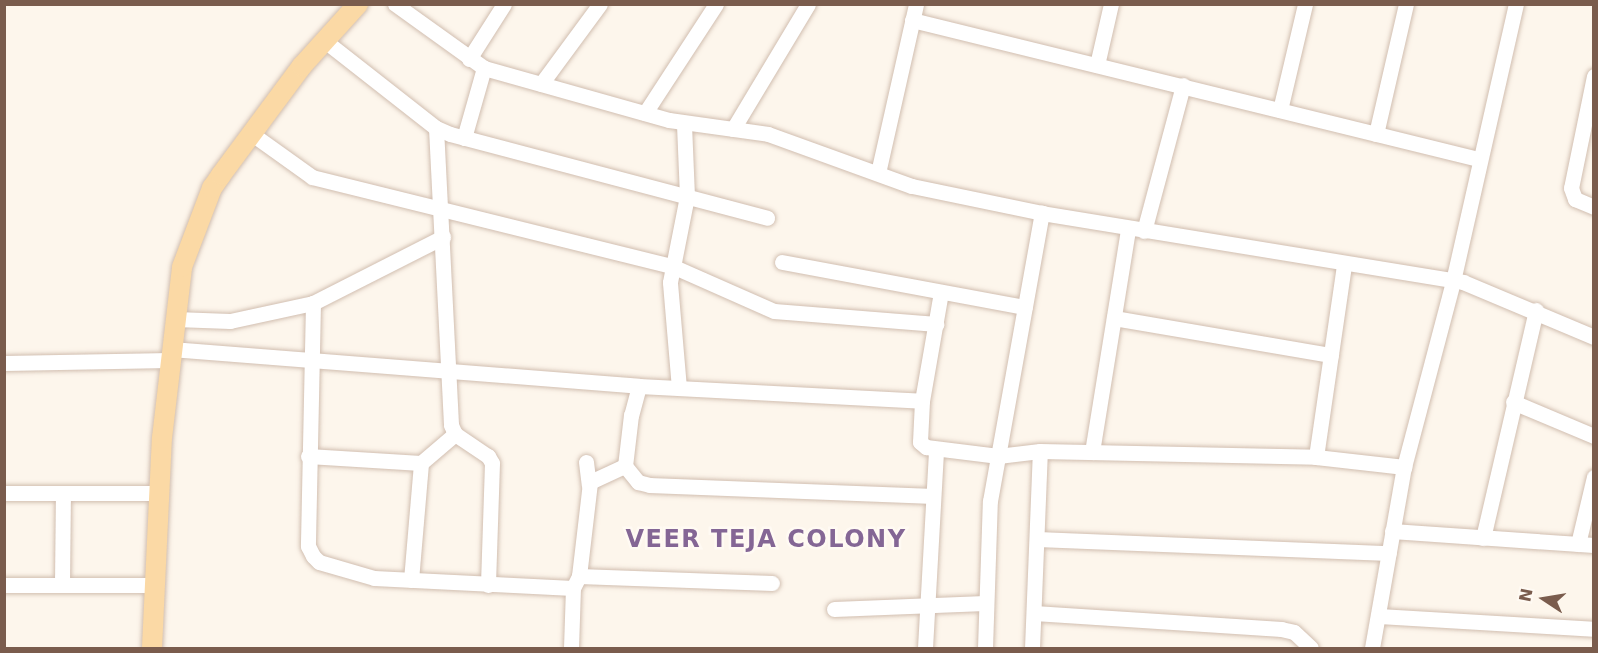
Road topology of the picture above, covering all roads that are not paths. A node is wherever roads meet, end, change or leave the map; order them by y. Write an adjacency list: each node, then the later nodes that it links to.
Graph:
1 (358, 4): 13 (main road)
2 (395, 4): 14 (street)
3 (504, 4): 14 (street)
4 (600, 4): 18 (street)
5 (716, 4): 21 (street)
6 (808, 4): 25 (street)
7 (916, 4): 12 (street)
8 (1111, 4): 15 (street)
9 (1305, 4): 20 (street)
10 (1406, 4): 27 (street)
11 (1516, 4): 29 (street)
12 (912, 20): 15 (street); 30 (street)
13 (325, 41): 24 (street); 26 (main road)
14 (469, 59): 16 (street)
15 (1097, 65): 19 (street)
16 (484, 68): 18 (street); 28 (street)
17 (1593, 76): 23 (street)
18 (540, 84): 21 (street)
19 (1183, 85): 20 (street); 36 (street)
20 (1280, 110): 27 (street)
21 (645, 113): 22 (street)
22 (684, 123): 25 (street); 31 (street)
23 (1588, 125): 32 (street)
24 (436, 128): 28 (street); 33 (street)
25 (733, 129): 30 (street)
26 (252, 134): 33 (street); 47 (main road)
27 (1376, 134): 29 (street)
28 (464, 138): 31 (street)
29 (1478, 159): 41 (street)
30 (878, 173): 34 (street)
31 (687, 196): 35 (street); 40 (street)
32 (1593, 207)
33 (441, 211): 37 (street); 40 (street)
34 (1042, 213): 36 (street); 44 (street)
35 (767, 218)
36 (1136, 230): 39 (street); 46 (street)
37 (443, 237): 43 (street); 54 (street)
38 (782, 262): 42 (street)
39 (1344, 264): 41 (street); 51 (street)
40 (672, 266): 48 (street); 56 (street)
41 (1453, 281): 45 (street); 70 (street)
42 (941, 292): 44 (street); 48 (street)
43 (312, 303): 47 (street); 52 (street)
44 (1025, 307): 65 (street)
45 (1536, 310): 49 (street); 58 (street)
46 (1114, 318): 51 (street); 63 (street)
47 (175, 319): 50 (main road)
48 (936, 324): 57 (street)
49 (1593, 337)
50 (171, 355): 52 (street); 53 (street); 75 (main road)
51 (1330, 355): 66 (street)
52 (314, 360): 54 (street); 64 (street)
53 (4, 363)
54 (450, 371): 55 (street); 59 (street)
55 (639, 386): 56 (street); 69 (street)
56 (679, 388): 57 (street)
57 (922, 401): 61 (street)
58 (1513, 402): 60 (street); 78 (street)
59 (455, 434): 68 (street); 88 (street)
60 (1593, 436)
61 (936, 450): 65 (street); 76 (street)
62 (1040, 451): 63 (street); 65 (street); 79 (street)
63 (1092, 452): 66 (street)
64 (308, 456): 68 (street); 82 (street)
65 (998, 456): 89 (street)
66 (1316, 457): 70 (street)
67 (586, 462): 72 (street)
68 (421, 463): 82 (street)
69 (625, 466): 72 (street); 76 (street)
70 (1404, 466): 77 (street)
71 (1593, 477): 80 (street)
72 (589, 485): 83 (street)
73 (4, 493): 74 (street)
74 (63, 493): 75 (street); 85 (street)
75 (158, 493): 87 (main road)
76 (933, 496): 90 (street)
77 (1392, 531): 78 (street); 81 (street)
78 (1483, 537): 80 (street)
79 (1037, 539): 81 (street); 92 (street)
80 (1586, 545)
81 (1389, 553): 93 (street)
82 (411, 580): 88 (street)
83 (576, 582): 84 (street); 88 (street); 96 (street)
84 (772, 583)
85 (62, 584): 86 (street); 87 (street)
86 (4, 585)
87 (153, 585): 95 (main road)
88 (488, 585)
89 (985, 603): 90 (street); 98 (street)
90 (927, 605): 91 (street); 97 (street)
91 (834, 609)
92 (1034, 613): 99 (street); 100 (street)
93 (1378, 616): 94 (street); 101 (street)
94 (1593, 629)
95 (153, 648)
96 (571, 648)
97 (925, 648)
98 (985, 648)
99 (1032, 648)
100 (1311, 648)
101 (1372, 648)

